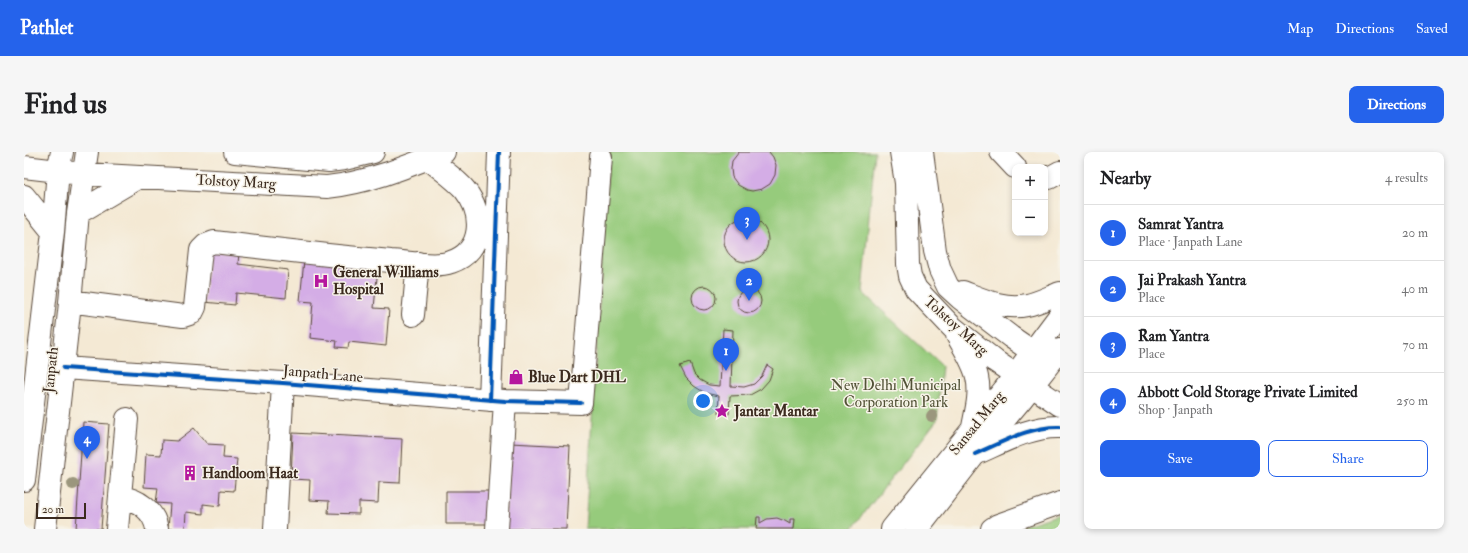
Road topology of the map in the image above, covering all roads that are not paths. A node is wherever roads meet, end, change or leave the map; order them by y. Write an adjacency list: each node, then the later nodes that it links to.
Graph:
1 (87, 152): 14 (main road, Janpath)
2 (235, 152): 3 (main road, Tolstoy Marg)
3 (373, 152)
4 (499, 152): 32 (main road)
5 (901, 152): 26 (main road, Tolstoy Marg)
6 (922, 152): 21 (main road, Tolstoy Marg)
7 (1001, 152): 11 (main road)
8 (436, 155): 15 (main road, Tolstoy Marg); 20 (main road)
9 (601, 157): 32 (main road, Janpath Lane)
10 (60, 161): 12 (main road, Tolstoy Marg); 14 (main road, Tolstoy Marg); 19 (main road, Janpath)
11 (1012, 164)
12 (24, 167)
13 (1060, 172): 16 (main road)
14 (84, 174): 15 (main road, Tolstoy Marg); 18 (main road, Janpath)
15 (139, 177): 18 (main road)
16 (1048, 178)
17 (24, 196): 19 (main road)
18 (78, 213): 23 (main road, Janpath)
19 (53, 232): 29 (main road, Janpath)
20 (418, 263): 23 (main road); 24 (main road)
21 (948, 287): 22 (main road); 27 (main road, Tolstoy Marg)
22 (1060, 293)
23 (70, 303): 28 (main road, Janpath)
24 (412, 315)
25 (1060, 315): 27 (main road, Sansad Marg)
26 (952, 327): 30 (main road, Tolstoy Marg); 36 (main road)
27 (1050, 359): 30 (main road, Sansad Marg)
28 (63, 368): 31 (main road, Janpath Lane); 41 (main road, Janpath)
29 (30, 370): 38 (main road, Janpath)
30 (1023, 380): 33 (main road, Tolstoy Marg); 36 (main road, Sansad Marg); 37 (main road, Sansad Marg)
31 (283, 383): 32 (main road, Janpath Lane); 44 (main road)
32 (498, 401): 45 (main road)
33 (1060, 405)
34 (127, 419): 39 (main road)
35 (1060, 427): 37 (main road)
36 (973, 428): 46 (main road, Sansad Marg)
37 (975, 454): 47 (main road, Sansad Marg)
38 (24, 480)
39 (120, 497): 42 (main road); 43 (main road)
40 (1060, 503): 48 (main road)
41 (45, 529)
42 (117, 529)
43 (157, 529)
44 (275, 529)
45 (497, 529)
46 (892, 529)
47 (917, 529)
48 (992, 529)

